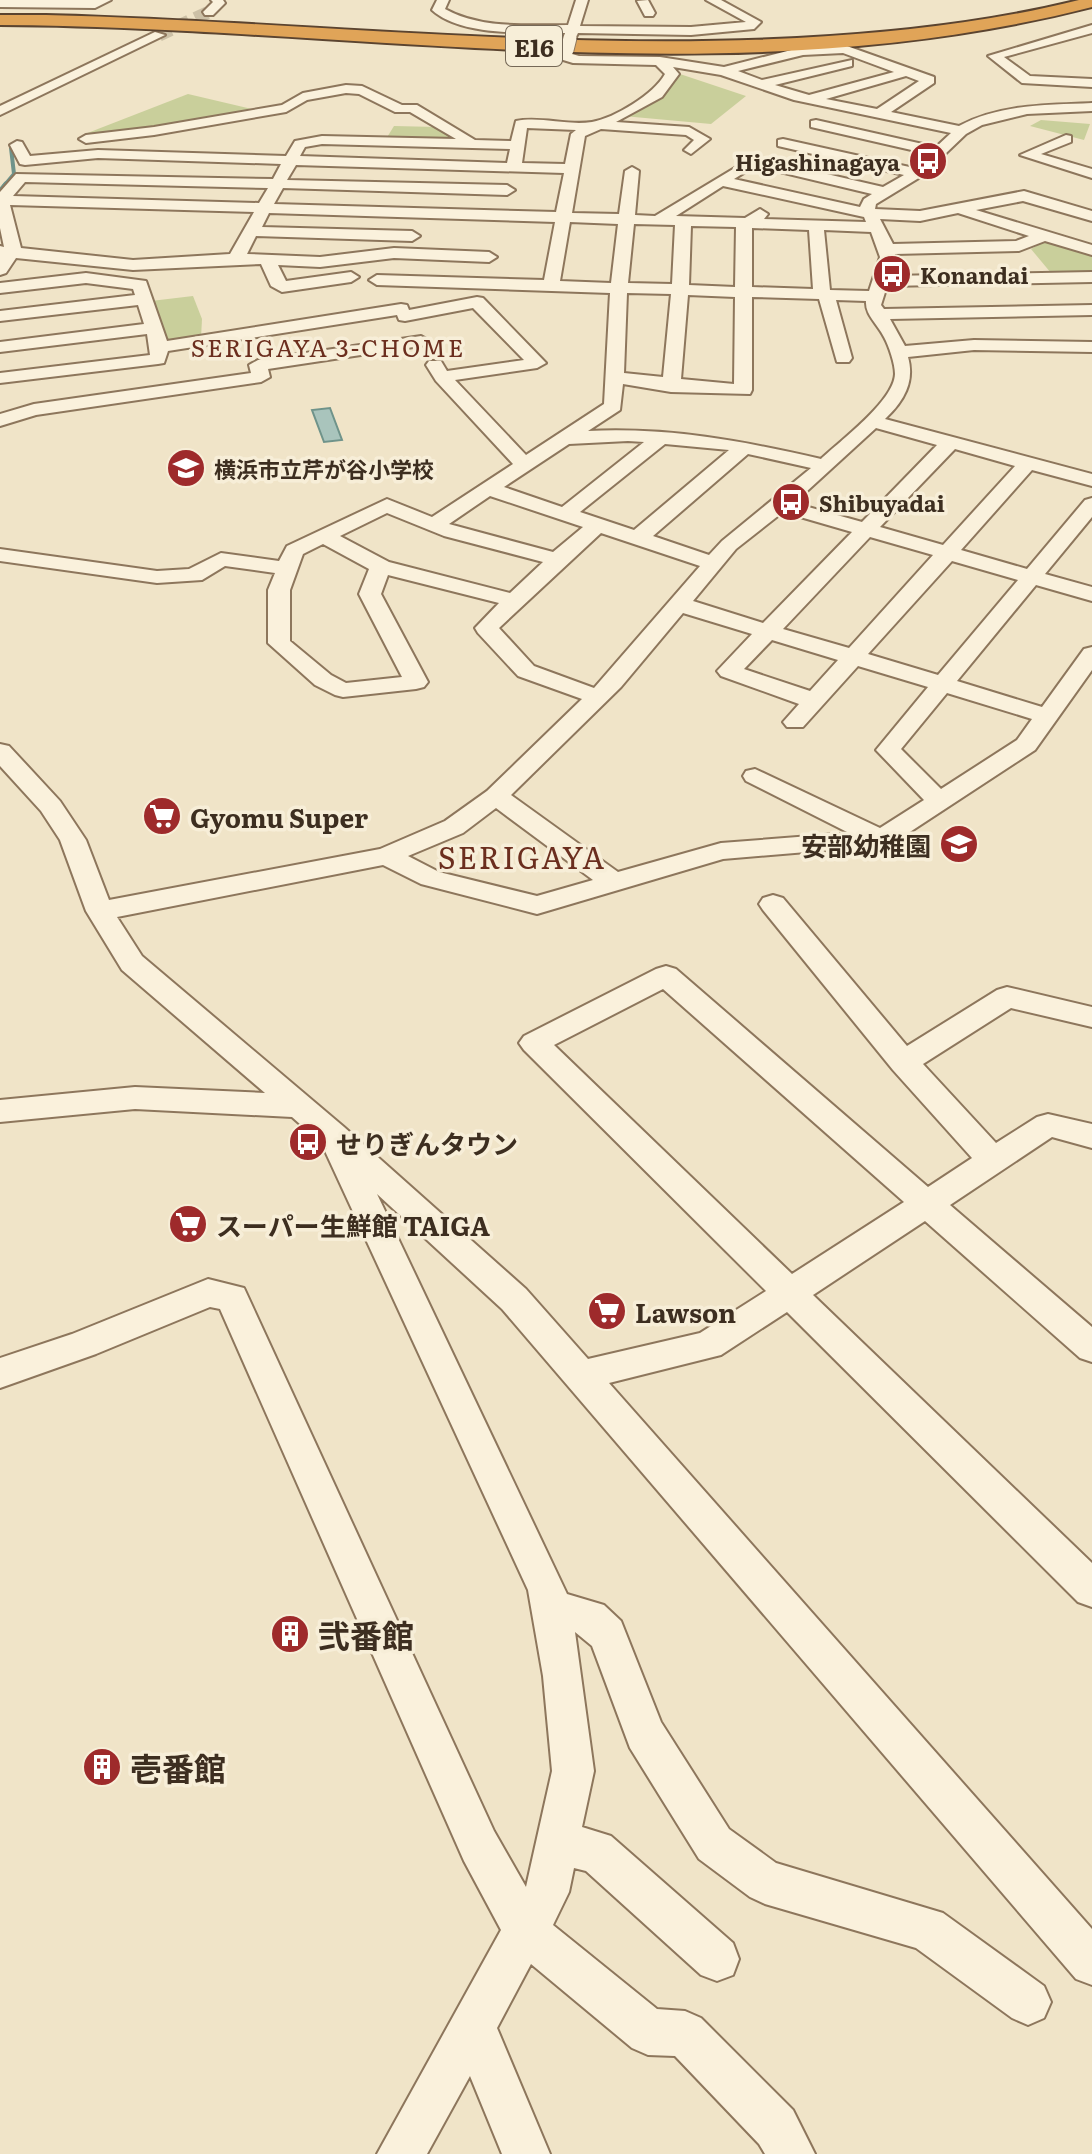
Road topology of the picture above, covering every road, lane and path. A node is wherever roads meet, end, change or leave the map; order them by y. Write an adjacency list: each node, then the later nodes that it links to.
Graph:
1 (105, 0): 6 (street)
2 (217, 0): 9 (street)
3 (582, 0): 11 (street)
4 (712, 0): 14 (street)
5 (1092, 2): 7 (highway, E16)
6 (0, 3)
7 (1063, 4): 10 (highway, E16)
8 (444, 7): 11 (street); 14 (street)
9 (209, 12)
10 (0, 17)
11 (575, 17): 14 (street)
12 (1092, 29): 19 (street)
13 (159, 35): 24 (street)
14 (569, 40): 16 (street)
15 (867, 58): 17 (street); 18 (street); 20 (street)
16 (660, 61): 17 (street); 28 (street)
17 (724, 71): 20 (street)
18 (907, 72): 21 (street); 25 (street)
19 (1092, 83)
20 (759, 85): 21 (street)
21 (809, 99): 22 (street)
22 (845, 107): 25 (street); 27 (street)
23 (1092, 107): 26 (street)
24 (0, 111)
25 (879, 114): 29 (street)
26 (989, 119): 29 (street); 44 (street)
27 (816, 124): 32 (street); 36 (street)
28 (599, 126): 34 (street); 35 (street); 40 (street)
29 (961, 131): 36 (street)
30 (69, 141): 31 (street)
31 (473, 143): 34 (street); 37 (street)
32 (783, 143): 38 (street); 42 (street)
33 (0, 145): 37 (street)
34 (518, 145): 39 (street)
35 (691, 150)
36 (941, 152): 42 (street)
37 (290, 161): 39 (street); 45 (street)
38 (753, 161): 43 (street); 48 (street)
39 (513, 167): 40 (street); 47 (street)
40 (572, 169): 55 (street)
41 (632, 171): 56 (street)
42 (917, 173): 48 (street)
43 (721, 181): 49 (street); 57 (street)
44 (1084, 181): 46 (street); 51 (street)
45 (280, 183): 47 (street); 50 (street); 52 (street)
46 (993, 185)
47 (507, 190): 64 (street)
48 (884, 192): 58 (street)
49 (784, 195): 58 (street); 60 (street)
50 (0, 200): 52 (street); 67 (street)
51 (1045, 203): 53 (street); 54 (street)
52 (266, 208): 62 (street); 64 (street)
53 (957, 210): 58 (street); 63 (street)
54 (1092, 216)
55 (565, 217): 56 (street); 64 (street); 76 (street)
56 (629, 219): 57 (street); 78 (street)
57 (659, 220): 59 (street)
58 (872, 220): 61 (street); 65 (street)
59 (683, 221): 60 (street); 79 (street)
60 (747, 223): 61 (street); 80 (street)
61 (816, 225): 81 (street)
62 (253, 231): 68 (street); 70 (street)
63 (1044, 235): 65 (street); 66 (street)
64 (495, 236): 68 (street); 75 (street)
65 (886, 249): 82 (street)
66 (1092, 250)
67 (7, 251): 70 (street); 72 (street)
68 (428, 254): 69 (street)
69 (362, 257): 71 (street); 74 (street)
70 (236, 258): 71 (street)
71 (267, 259): 74 (street)
72 (0, 270)
73 (1092, 277): 82 (street)
74 (379, 283): 75 (street); 85 (street)
75 (481, 284): 76 (street)
76 (551, 286): 78 (street)
77 (0, 288): 83 (street)
78 (619, 288): 79 (street); 96 (street)
79 (680, 290): 80 (street); 97 (street)
80 (744, 292): 81 (street); 97 (street)
81 (824, 294): 82 (street); 93 (street)
82 (876, 297): 84 (street); 92 (street)
83 (145, 299): 86 (street); 87 (street)
84 (1092, 310)
85 (403, 313): 88 (street); 90 (street); 94 (street)
86 (0, 316)
87 (153, 328): 89 (street); 90 (street)
88 (421, 341): 94 (street); 98 (street)
89 (0, 347)
90 (160, 347): 95 (street)
91 (1092, 347): 92 (street)
92 (900, 352): 99 (street)
93 (843, 358)
94 (442, 377): 105 (street)
95 (0, 378)
96 (614, 378): 97 (street); 100 (street)
97 (671, 386)
98 (0, 420)
99 (874, 422): 102 (street); 106 (street)
100 (566, 438): 101 (street); 105 (street)
101 (661, 438): 103 (street); 111 (street)
102 (951, 442): 104 (street); 114 (street)
103 (744, 447): 106 (street); 116 (street)
104 (1028, 463): 107 (street); 117 (street)
105 (526, 466): 108 (street)
106 (826, 466): 110 (street)
107 (1092, 480)
108 (488, 489): 111 (street); 112 (street)
109 (1092, 504): 123 (street)
110 (779, 505): 114 (street); 120 (street)
111 (565, 514): 113 (street)
112 (435, 524): 115 (street); 119 (street)
113 (598, 525): 116 (street); 119 (street)
114 (868, 530): 117 (street); 127 (street)
115 (323, 535): 121 (street); 122 (street)
116 (638, 538): 120 (street)
117 (946, 552): 123 (street); 129 (street)
118 (0, 555): 122 (street)
119 (556, 559): 125 (street)
120 (713, 563): 126 (street)
121 (381, 567): 122 (street); 125 (street)
122 (287, 568)
123 (1033, 577): 124 (street); 130 (street)
124 (1092, 594)
125 (516, 601): 132 (street)
126 (678, 604): 127 (street); 132 (street)
127 (769, 631): 129 (street); 133 (street)
128 (1092, 654): 131 (street)
129 (854, 656): 130 (street); 133 (street)
130 (944, 684): 134 (street); 139 (street)
131 (1080, 690): 134 (street)
132 (598, 697): 138 (street)
133 (814, 701): 135 (street)
134 (1047, 716): 139 (street)
135 (795, 722)
136 (0, 751): 144 (street)
137 (755, 776): 140 (street)
138 (496, 796): 141 (street); 142 (street)
139 (939, 801): 140 (street)
140 (881, 839): 142 (street)
141 (386, 856): 142 (street); 144 (street)
142 (614, 882)
143 (773, 904): 146 (street)
144 (100, 911): 147 (street)
145 (1092, 1017): 146 (street)
146 (904, 1062): 151 (street)
147 (297, 1106): 148 (street); 149 (street)
148 (0, 1111)
149 (333, 1135): 156 (street); 158 (street)
150 (1092, 1136): 151 (street)
151 (993, 1161): 152 (street)
152 (929, 1203): 153 (street); 153 (street); 154 (street)
153 (791, 1292): 156 (street); 157 (street)
154 (1092, 1348)
155 (0, 1373): 160 (street)
156 (582, 1375): 162 (street)
157 (1092, 1589)
158 (550, 1608): 159 (street); 163 (street)
159 (558, 1844): 160 (street); 161 (street)
160 (527, 1932): 164 (street); 167 (street)
161 (717, 1959)
162 (1092, 1963)
163 (1028, 2002)
164 (472, 2024): 165 (street); 166 (street)
165 (401, 2154)
166 (526, 2154)
167 (791, 2154)

